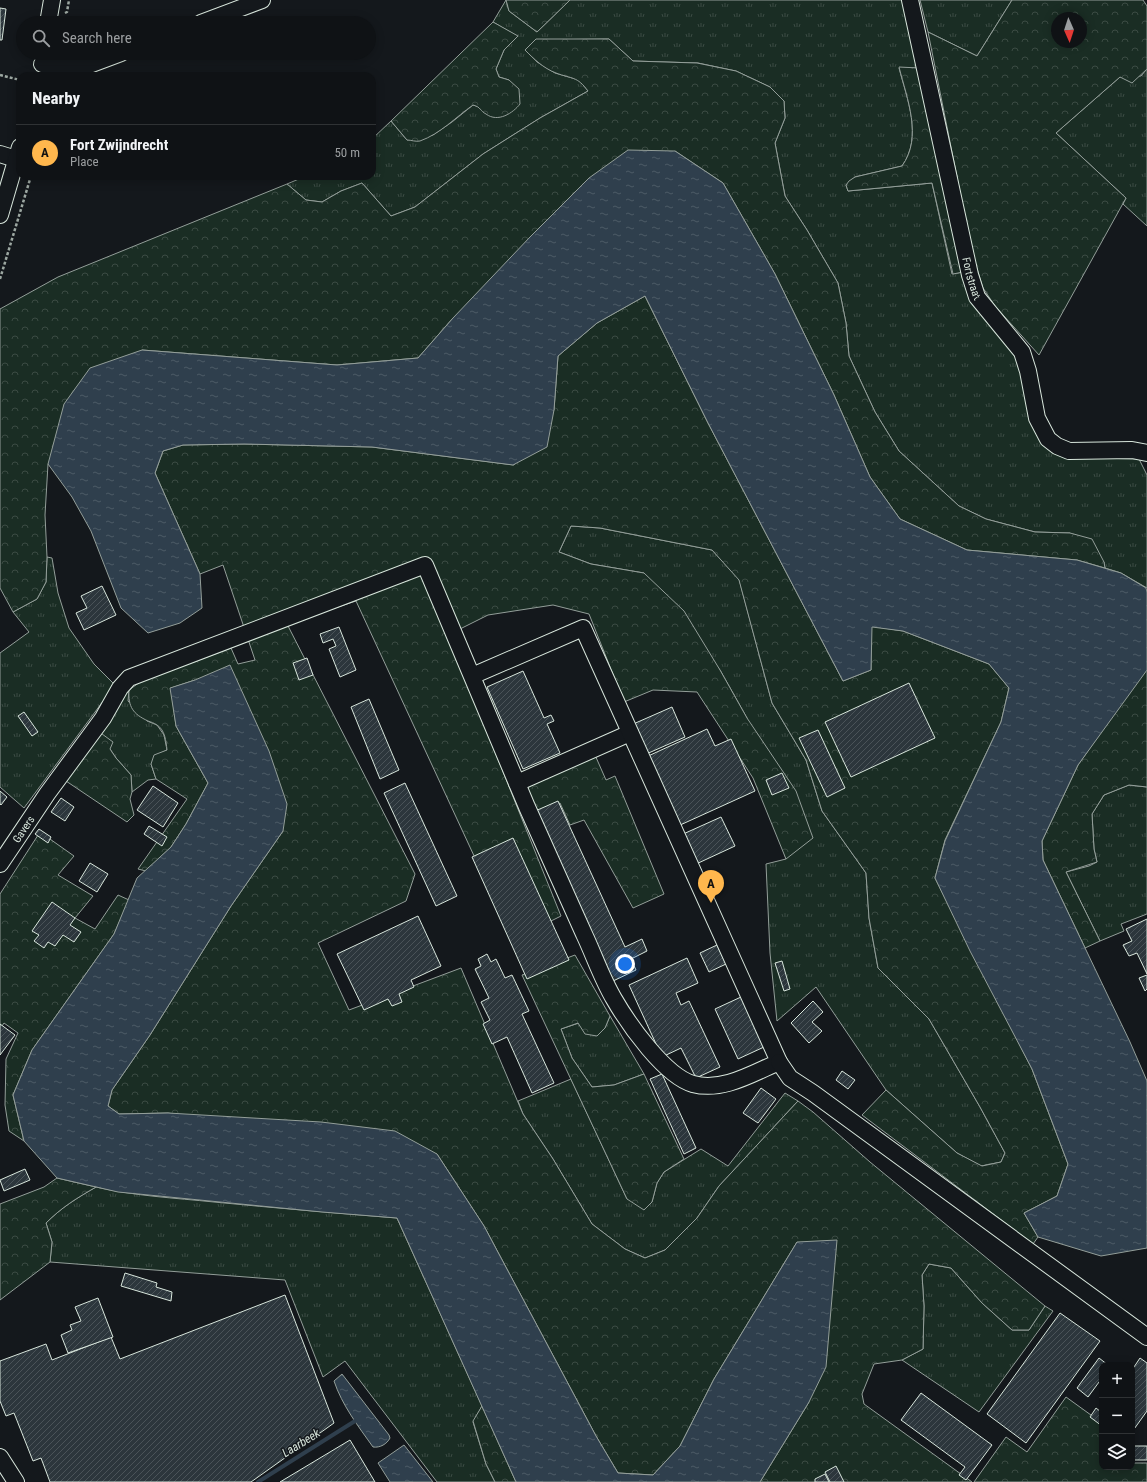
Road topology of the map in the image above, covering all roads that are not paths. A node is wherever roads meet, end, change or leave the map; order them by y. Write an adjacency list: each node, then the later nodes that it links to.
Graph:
1 (52, 0): 4 (street)
2 (262, 0): 5 (street)
3 (910, 0): 13 (street, Fortstraat)
4 (49, 16)
5 (220, 16)
6 (102, 60): 7 (street)
7 (42, 64)
8 (16, 153): 9 (street)
9 (0, 154)
10 (16, 159): 11 (street)
11 (2, 200): 12 (street)
12 (0, 215)
13 (1147, 453)
14 (472, 676): 15 (street); 16 (street); 17 (street, Gavers)
15 (630, 733): 16 (street); 18 (street)
16 (517, 783): 18 (street)
17 (0, 864)
18 (779, 1062): 19 (street)
19 (1147, 1337)
20 (0, 1457): 21 (street)
21 (16, 1482)

